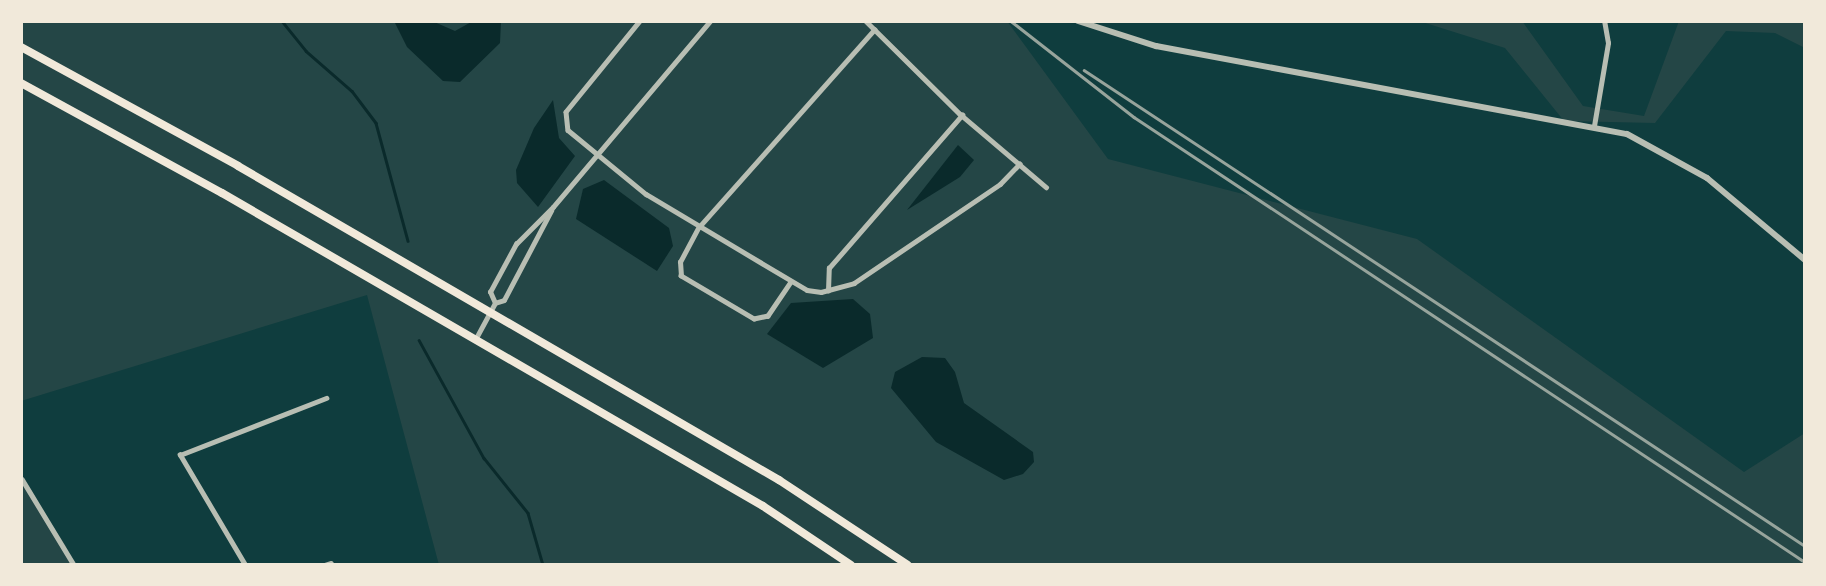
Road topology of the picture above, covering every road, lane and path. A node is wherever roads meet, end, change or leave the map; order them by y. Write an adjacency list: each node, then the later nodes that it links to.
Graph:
1 (640, 21): 11 (street)
2 (710, 21): 11 (street)
3 (866, 21): 6 (street)
4 (1078, 21): 10 (street)
5 (1604, 21): 10 (street)
6 (874, 30): 9 (street); 15 (street)
7 (21, 47): 20 (highway)
8 (21, 83): 21 (highway)
9 (962, 115): 12 (street); 18 (street)
10 (1594, 126): 16 (street)
11 (598, 154): 14 (street); 15 (street)
12 (1019, 164): 13 (street); 18 (street)
13 (1046, 187)
14 (553, 207): 19 (street); 19 (street)
15 (699, 227): 17 (street); 17 (street)
16 (1805, 260)
17 (791, 282): 18 (street)
18 (828, 291)
19 (495, 303): 20 (street)
20 (490, 314): 21 (street); 27 (highway)
21 (474, 341): 26 (highway)
22 (326, 398): 25 (street)
23 (22, 479): 24 (street)
24 (74, 565)
25 (245, 565)
26 (851, 565)
27 (908, 565)

